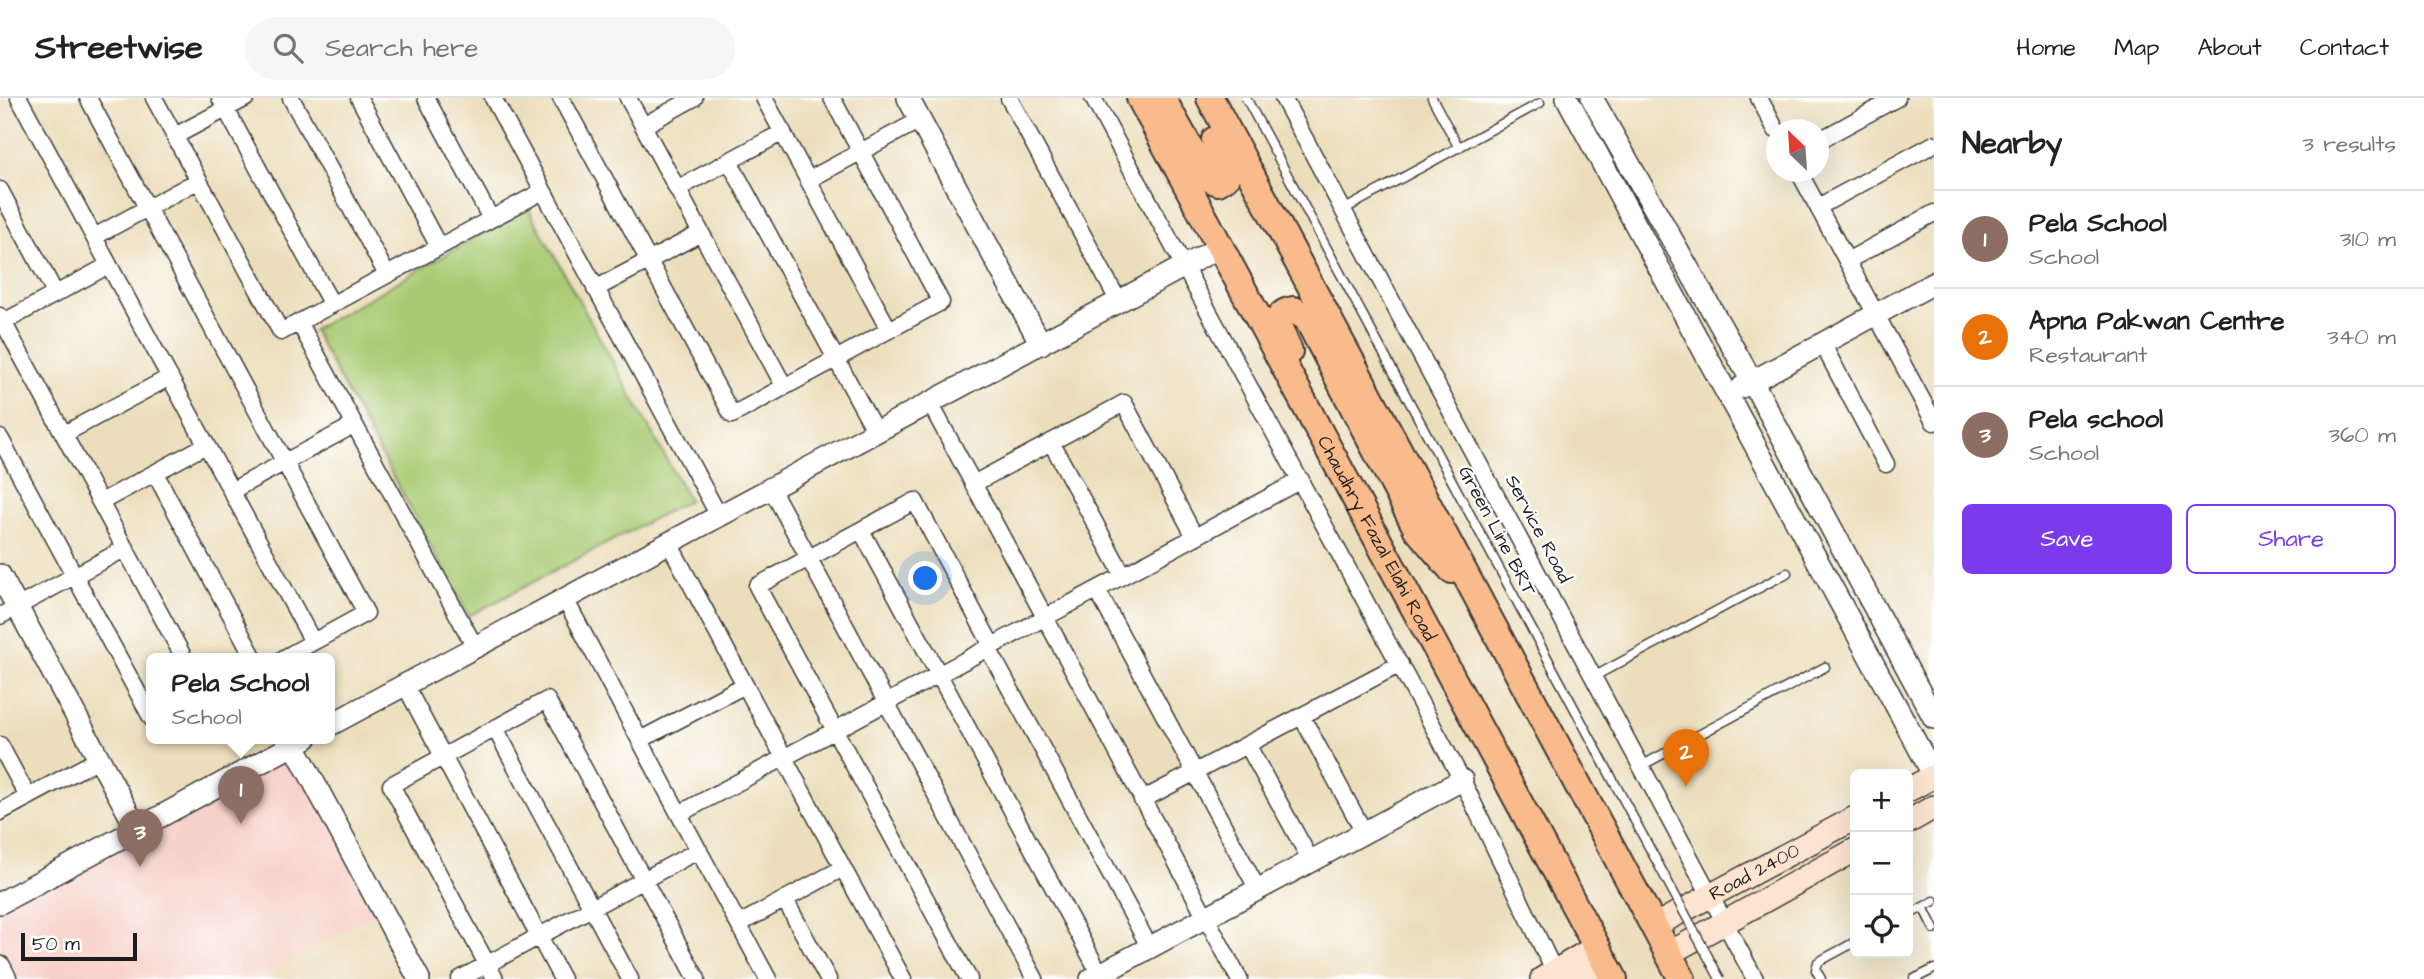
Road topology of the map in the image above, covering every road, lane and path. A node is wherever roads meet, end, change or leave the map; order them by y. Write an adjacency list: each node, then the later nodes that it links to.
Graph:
1 (19, 98): 52 (street)
2 (88, 98): 47 (street)
3 (154, 98): 35 (street)
4 (246, 98): 28 (street)
5 (291, 98): 59 (street)
6 (359, 98): 53 (street)
7 (426, 98): 50 (street)
8 (493, 98): 45 (street)
9 (561, 98): 55 (street)
10 (628, 98): 32 (street)
11 (694, 98): 32 (street)
12 (764, 98): 33 (street)
13 (832, 98): 38 (street)
14 (908, 98): 31 (street)
15 (1009, 98): 63 (street)
16 (1093, 98): 58 (street)
17 (1140, 98): 54 (main road, Chaudhry Fazal Elahi Road)
18 (1162, 98): 19 (main road)
19 (1193, 98)
20 (1210, 98): 105 (main road)
21 (1246, 98): 190 (lane, Green Line BRT, bridge)
22 (1283, 98): 48 (street, Service Road)
23 (1432, 98): 37 (lane)
24 (1567, 98): 75 (street)
25 (1592, 98): 73 (street)
26 (1897, 98): 34 (street)
27 (1767, 101): 30 (street)
28 (223, 103): 35 (street); 64 (street)
29 (1540, 103): 37 (lane)
30 (1773, 119)
31 (920, 120): 38 (street); 70 (street)
32 (643, 126): 43 (street)
33 (783, 132): 39 (street); 41 (street)
34 (1829, 135)
35 (175, 136): 40 (street)
36 (1934, 144): 46 (street)
37 (1459, 148): 48 (lane)
38 (861, 152): 41 (street); 68 (street)
39 (729, 161): 43 (street); 71 (street)
40 (199, 180): 47 (street); 67 (street)
41 (808, 180): 68 (street)
42 (1804, 182): 46 (street)
43 (677, 189): 51 (street)
44 (0, 190): 62 (street)
45 (543, 191): 50 (street); 61 (street)
46 (1818, 207): 56 (street)
47 (148, 208): 52 (street); 84 (street)
48 (1343, 210): 117 (street, Service Road)
49 (1934, 213): 56 (street)
50 (491, 219): 53 (street)
51 (701, 233): 55 (street); 74 (street)
52 (94, 237): 57 (street)
53 (439, 247): 59 (street)
54 (1220, 247): 58 (street); 102 (main road, Chaudhry Fazal Elahi Road)
55 (649, 260): 61 (street); 74 (street)
56 (1847, 261): 65 (street)
57 (109, 265): 62 (street); 72 (street)
58 (1186, 265): 63 (street); 87 (street)
59 (387, 275): 64 (street)
60 (1934, 283): 65 (street)
61 (595, 289): 92 (street)
62 (55, 293): 66 (street)
63 (1119, 302): 70 (street)
64 (332, 305): 67 (street)
65 (1876, 314): 69 (street); 77 (street)
66 (1, 320): 80 (street)
67 (299, 323): 78 (street)
68 (889, 330): 71 (street)
69 (1822, 343): 73 (street); 85 (street)
70 (1041, 344): 76 (street)
71 (836, 359): 74 (street); 79 (street)
72 (170, 377): 80 (street); 83 (street)
73 (1753, 383): 75 (street); 123 (street)
74 (784, 386)
75 (1729, 393): 137 (street)
76 (930, 403): 79 (street); 88 (street)
77 (1934, 422)
78 (354, 425): 84 (street); 110 (street)
79 (876, 432): 89 (street)
80 (64, 434): 91 (street)
81 (0, 438): 101 (street)
82 (1051, 442): 88 (street); 94 (street); 100 (street)
83 (206, 445): 86 (street); 90 (street)
84 (285, 462): 90 (street); 108 (street)
85 (1886, 464)
86 (155, 473): 91 (street); 112 (street)
87 (1301, 480): 94 (street); 114 (street)
88 (973, 484): 107 (street)
89 (771, 488): 92 (street); 97 (street)
90 (231, 491): 108 (street)
91 (101, 502): 96 (street)
92 (719, 516): 95 (street)
93 (861, 530): 97 (street); 109 (street); 116 (street)
94 (1195, 537): 100 (street)
95 (669, 543): 104 (street); 119 (street)
96 (125, 548): 101 (street); 111 (street)
97 (808, 559): 120 (street); 126 (street)
98 (1787, 573): 117 (lane)
99 (0, 575): 106 (street)
100 (1123, 575): 103 (street)
101 (75, 576): 106 (street); 121 (street)
102 (1401, 582): 105 (main road); 171 (main road, Chaudhry Fazal Elahi Road)
103 (1097, 590): 107 (street); 136 (street)
104 (565, 599): 110 (street); 127 (street)
105 (1485, 609): 165 (main road)
106 (8, 611): 134 (street)
107 (1045, 618): 109 (street); 141 (street)
108 (313, 642): 113 (street)
109 (990, 647): 116 (street); 169 (street)
110 (475, 648): 118 (street)
111 (181, 653)
112 (251, 653)
113 (293, 653)
114 (1400, 664): 122 (street); 138 (street)
115 (1825, 667): 135 (lane)
116 (938, 674): 120 (street); 175 (street)
117 (1593, 677): 135 (street, Service Road)
118 (405, 685): 124 (street); 132 (street)
119 (745, 685): 127 (street); 133 (street)
120 (886, 703): 126 (street); 188 (street)
121 (146, 708)
122 (1302, 717): 131 (street); 148 (street)
123 (1934, 718)
124 (335, 722)
125 (495, 728): 132 (street); 153 (street); 160 (street)
126 (835, 730): 133 (street); 187 (street)
127 (640, 740): 144 (street)
128 (293, 744): 147 (street)
129 (301, 744): 179 (street)
130 (0, 746): 140 (street)
131 (1248, 746): 136 (street); 151 (street)
132 (443, 757): 167 (street); 174 (street)
133 (784, 758): 144 (street); 152 (street)
134 (99, 759): 140 (street); 147 (street)
135 (1641, 766): 155 (street, Service Road)
136 (1196, 774): 141 (street); 154 (street)
137 (1934, 776): 139 (main road)
138 (1462, 780): 148 (street); 177 (street)
139 (1913, 787)
140 (28, 797): 143 (street)
141 (1142, 800): 162 (street)
142 (1934, 807): 145 (main road)
143 (0, 812)
144 (680, 814): 149 (street)
145 (1913, 819)
146 (1850, 821): 155 (main road, Road 2400)
147 (137, 829): 158 (street)
148 (1364, 832): 151 (street)
149 (699, 850): 153 (street); 164 (street)
150 (1850, 853): 163 (main road, Road 2400)
151 (1311, 861): 154 (street)
152 (843, 868): 156 (street); 186 (street)
153 (644, 880): 160 (street); 183 (street)
154 (1258, 890): 162 (street)
155 (1711, 896): 163 (street, Service Road); 165 (main road, Road 2400)
156 (785, 900): 164 (street); 185 (street)
157 (1934, 901): 159 (lane)
158 (0, 903)
159 (1923, 907): 161 (lane); 166 (lane)
160 (592, 908): 167 (street); 182 (street)
161 (1913, 912)
162 (1206, 918): 169 (street); 176 (street)
163 (1725, 922): 170 (main road, Road 2400); 191 (street, Service Road)
164 (739, 924): 184 (street)
165 (1654, 926): 170 (main road)
166 (1934, 929)
167 (539, 936): 174 (street); 181 (street)
168 (1850, 945): 192 (lane)
169 (1150, 948): 175 (street)
170 (1668, 954): 189 (main road)
171 (1605, 962): 177 (main road)
172 (0, 967): 178 (street)
173 (1934, 969): 193 (lane)
174 (491, 972): 180 (street)
175 (1096, 977)
176 (1234, 977)
177 (1558, 977)
178 (6, 979)
179 (419, 979)
180 (460, 979)
181 (562, 979)
182 (630, 979)
183 (697, 979)
184 (768, 979)
185 (828, 979)
186 (903, 979)
187 (969, 979)
188 (1035, 979)
189 (1682, 979)
190 (1720, 979)
191 (1755, 979)
192 (1821, 979)
193 (1914, 979)

